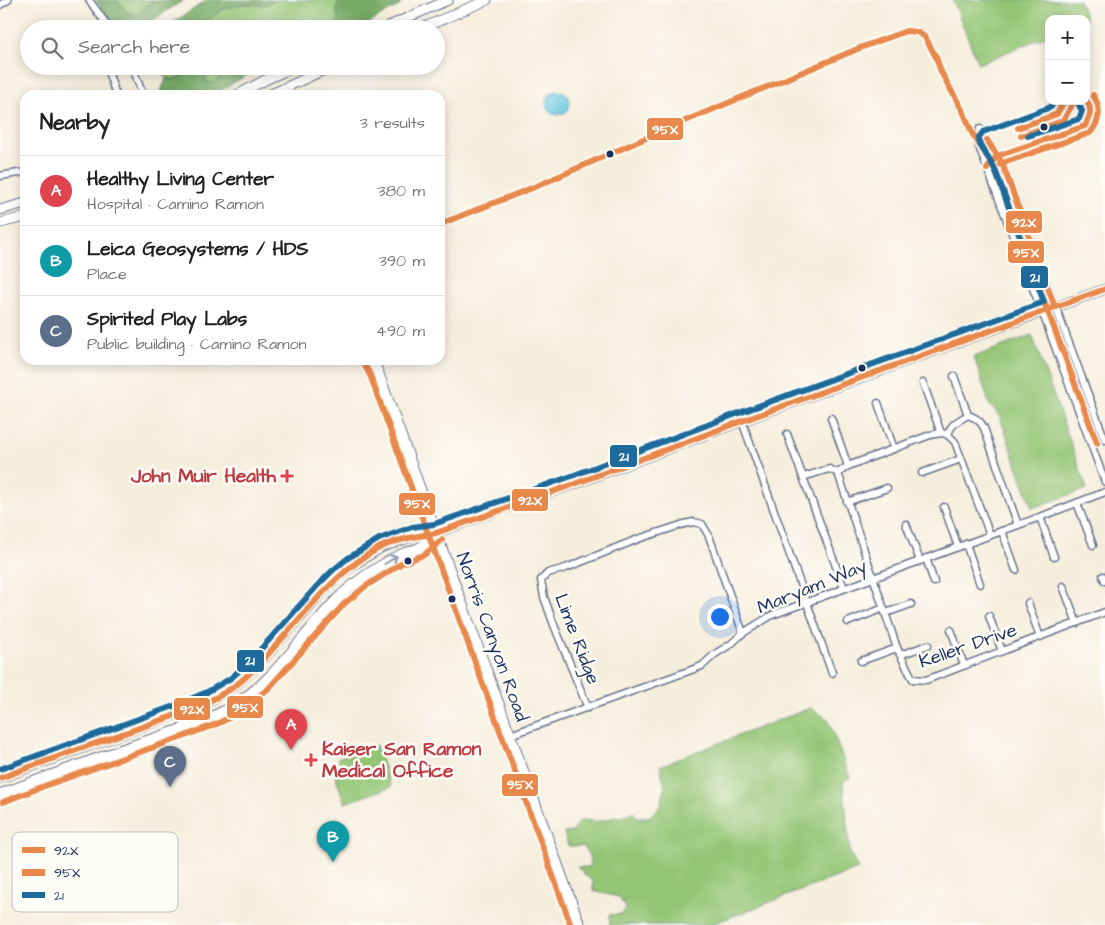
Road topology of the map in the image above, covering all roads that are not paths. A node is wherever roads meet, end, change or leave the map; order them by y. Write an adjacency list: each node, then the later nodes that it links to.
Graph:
1 (8, 0): 5 (street)
2 (89, 0): 6 (street)
3 (448, 0): 7 (street)
4 (487, 0): 8 (street)
5 (0, 5)
6 (103, 20)
7 (402, 20)
8 (441, 20)
9 (109, 75): 13 (street)
10 (136, 75): 14 (street)
11 (276, 75): 15 (street)
12 (313, 75): 16 (street)
13 (114, 90)
14 (142, 90)
15 (246, 90)
16 (279, 90)
17 (980, 128): 26 (street)
18 (973, 131): 27 (street)
19 (20, 173): 20 (street)
20 (0, 176)
21 (20, 204): 22 (street)
22 (0, 210)
23 (20, 218): 24 (street)
24 (0, 223)
25 (1105, 289): 26 (street)
26 (1056, 307): 27 (street); 37 (street)
27 (1042, 312): 34 (street); 44 (street)
28 (375, 365): 54 (street, Norris Canyon Road)
29 (954, 376): 32 (street)
30 (923, 383): 35 (street)
31 (878, 403): 38 (street)
32 (968, 415): 35 (street); 52 (street)
33 (831, 418): 40 (street)
34 (742, 421): 54 (street); 67 (street)
35 (944, 433): 38 (street); 39 (street)
36 (788, 434): 43 (street)
37 (1105, 440)
38 (894, 449): 40 (street)
39 (961, 459): 42 (street); 55 (street)
40 (848, 466): 41 (street)
41 (838, 473): 43 (street); 47 (street, Keller Drive)
42 (922, 473)
43 (803, 477): 66 (street)
44 (1105, 482)
45 (887, 488): 47 (street)
46 (1105, 492): 48 (street, Maryam Way)
47 (847, 502): 62 (street, Keller Drive)
48 (1077, 503): 50 (street, Maryam Way); 57 (street)
49 (944, 508): 58 (street)
50 (1040, 518): 52 (street, Maryam Way); 59 (street)
51 (906, 524): 60 (street)
52 (1018, 525): 53 (street, Maryam Way)
53 (1002, 531): 55 (street, Maryam Way); 61 (street)
54 (436, 533): 86 (street, Norris Canyon Road); 87 (street); 88 (street, one-way to 54)
55 (990, 535): 56 (street, Maryam Way)
56 (966, 544): 58 (street, Maryam Way); 64 (street)
57 (1093, 545)
58 (958, 547): 60 (street, Maryam Way)
59 (1054, 557)
60 (923, 559): 62 (street, Maryam Way); 63 (street)
61 (1016, 570)
62 (874, 578): 66 (street, Maryam Way); 70 (street, Keller Drive)
63 (934, 582)
64 (980, 584)
65 (1063, 586): 74 (street)
66 (844, 588): 67 (street, Maryam Way)
67 (807, 602): 76 (street, Maryam Way); 84 (street)
68 (1028, 603): 77 (street)
69 (911, 604): 70 (street)
70 (885, 611): 73 (street); 79 (street, Keller Drive)
71 (1105, 612): 74 (street, Keller Drive)
72 (989, 616): 80 (street)
73 (848, 622)
74 (1077, 623): 77 (street, Keller Drive)
75 (951, 630): 83 (street)
76 (743, 633): 85 (street, Maryam Way); 85 (street, Lime Ridge)
77 (1040, 637): 80 (street, Keller Drive)
78 (928, 645): 81 (street)
79 (897, 648): 81 (street, Keller Drive); 82 (street)
80 (1002, 651): 83 (street, Keller Drive)
81 (900, 655): 83 (street, Keller Drive)
82 (861, 661)
83 (964, 665)
84 (832, 673)
85 (588, 708): 86 (street, Maryam Way)
86 (510, 735): 89 (street, Norris Canyon Road)
87 (0, 778)
88 (0, 794)
89 (580, 925)

